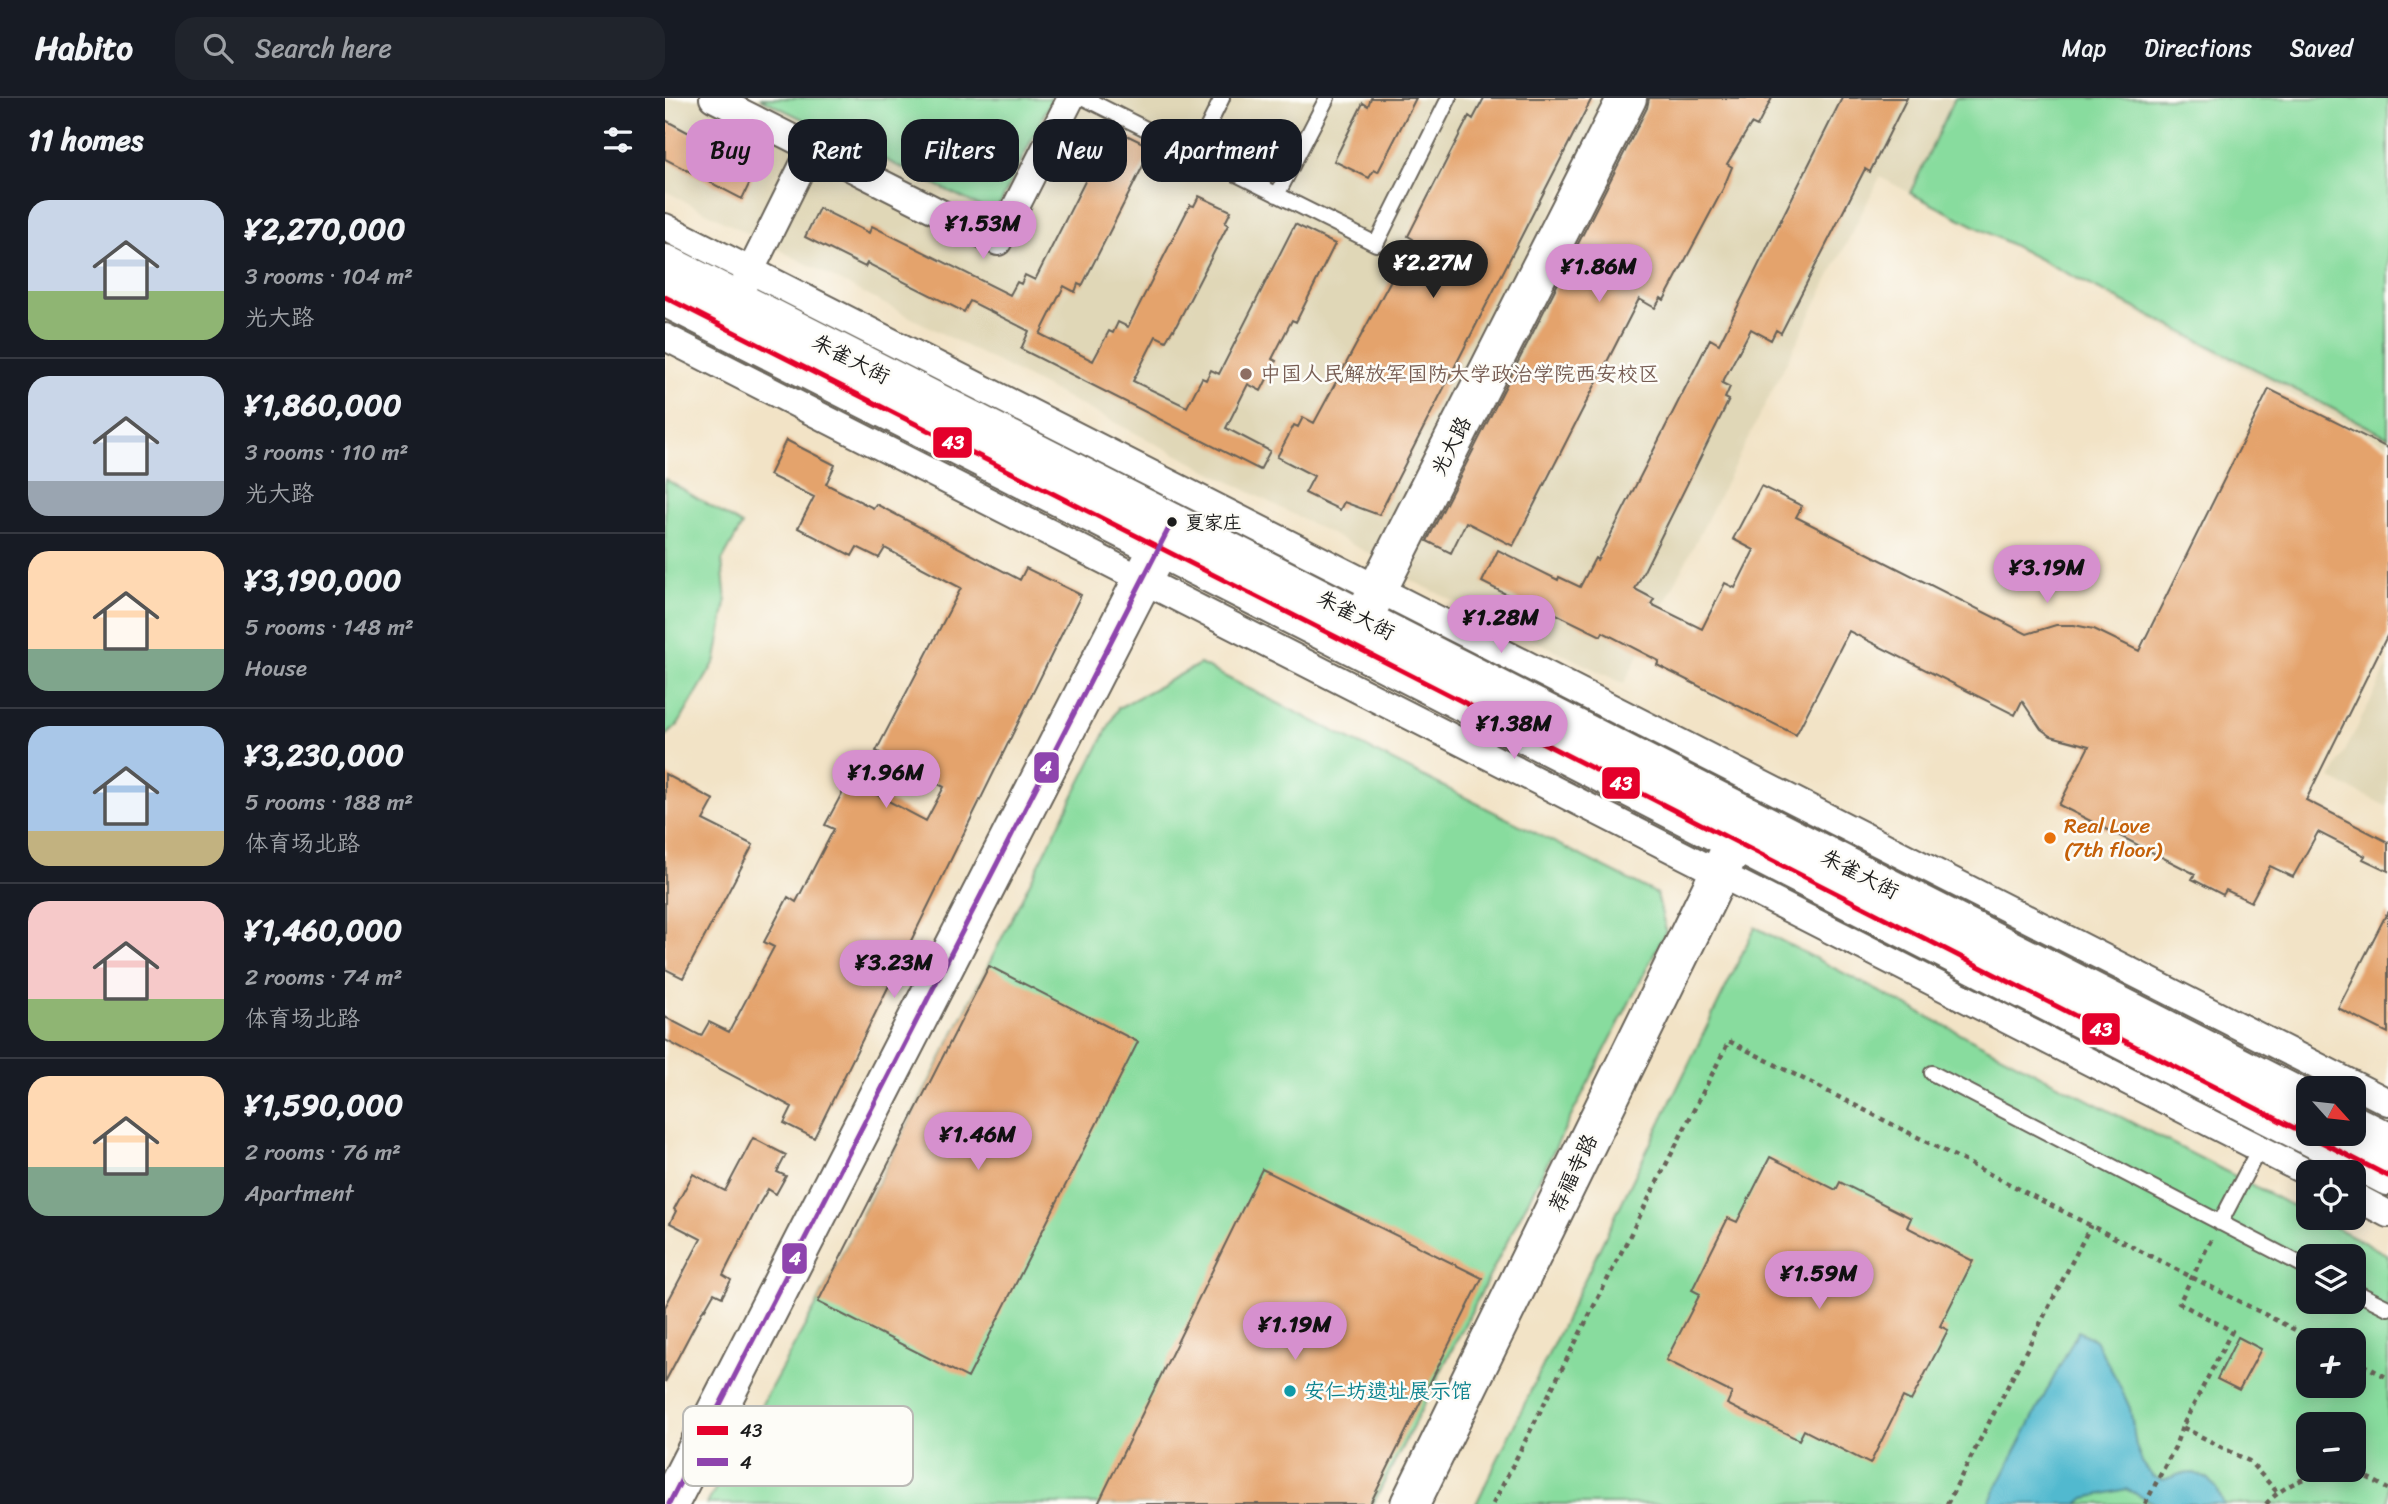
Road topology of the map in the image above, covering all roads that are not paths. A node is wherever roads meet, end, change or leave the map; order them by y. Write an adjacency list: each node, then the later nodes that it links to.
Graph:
1 (713, 98): 10 (street)
2 (1071, 98): 12 (street)
3 (1084, 98): 9 (lane)
4 (1223, 98): 8 (lane)
5 (1327, 98): 14 (lane)
6 (1449, 98): 14 (lane)
7 (1627, 98): 21 (main road, 光大路)
8 (1212, 119)
9 (1141, 126)
10 (788, 137)
11 (794, 182): 17 (street)
12 (877, 182)
13 (1252, 182): 14 (lane)
14 (1277, 195)
15 (665, 227): 17 (street)
16 (665, 264): 17 (main road, 朱雀大街)
17 (743, 285): 20 (main road, 朱雀大街); 21 (street)
18 (665, 297): 20 (main road, 朱雀大街)
19 (665, 337): 20 (street)
20 (1158, 550): 21 (main road, 朱雀大街); 22 (street); 37 (main road)
21 (1364, 617): 22 (main road, 朱雀大街); 24 (main road, 朱雀大街); 25 (street)
22 (1727, 858): 27 (main road, 朱雀大街); 40 (main road, 荐福寺路)
23 (1932, 1073): 33 (lane)
24 (2296, 1096)
25 (2388, 1101)
26 (2366, 1131): 28 (main road)
27 (2267, 1134): 29 (street); 30 (main road, 朱雀大街); 33 (lane)
28 (2388, 1142)
29 (2296, 1162)
30 (2388, 1177)
31 (2366, 1202): 32 (street)
32 (2388, 1214)
33 (2220, 1223): 34 (lane)
34 (2296, 1262)
35 (2366, 1297): 36 (lane)
36 (2388, 1308)
37 (719, 1406)
38 (683, 1477): 39 (main road)
39 (669, 1504)
40 (1410, 1504)

